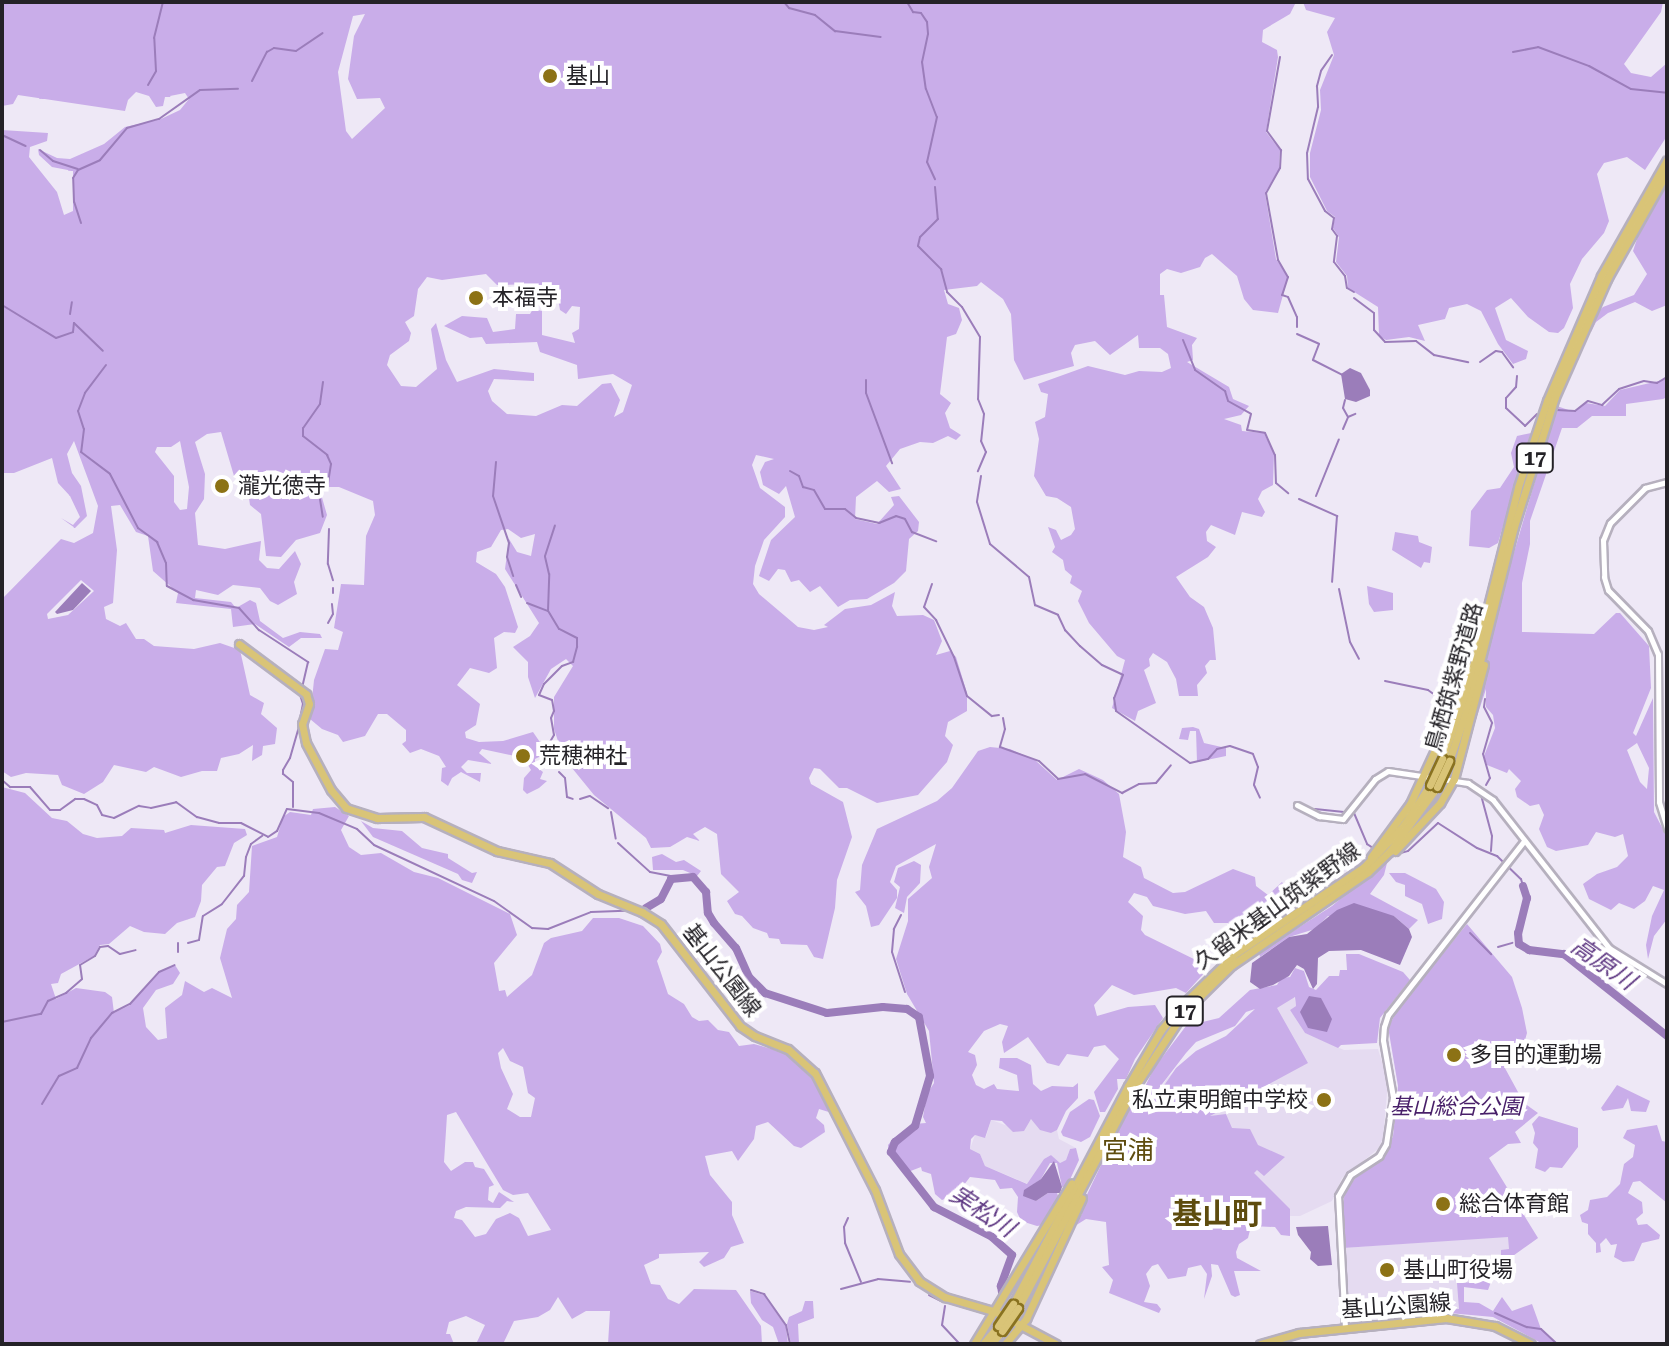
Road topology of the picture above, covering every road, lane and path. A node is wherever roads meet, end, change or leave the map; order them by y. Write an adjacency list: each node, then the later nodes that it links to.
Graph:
1 (1667, 150): 4 (main road, 17)
2 (1667, 160): 4 (main road, 鳥栖筑紫野道路 / 17)
3 (1667, 175): 4 (main road, 鳥栖筑紫野道路 / 17)
4 (1648, 196): 6 (main road, 鳥栖筑紫野道路 / 17); 6 (main road, 鳥栖筑紫野道路 / 17)
5 (1667, 482): 11 (street)
6 (1487, 624): 8 (main road); 9 (main road); 13 (main road, 鳥栖筑紫野道路 / 17, bridge)
7 (239, 644): 18 (main road, 基山公園線)
8 (1425, 774): 9 (street); 10 (street); 13 (main road)
9 (1454, 779): 12 (street); 13 (main road)
10 (1297, 805)
11 (1667, 829)
12 (1524, 841): 14 (street); 20 (street)
13 (1366, 870): 15 (main road, 鳥栖筑紫野道路 / 17); 16 (main road, 久留米基山筑紫野線 / 17)
14 (1667, 984)
15 (1108, 1141): 17 (main road, 鳥栖筑紫野道路 / 17); 19 (main road)
16 (1096, 1144): 17 (main road, 久留米基山筑紫野線 / 17); 18 (main road)
17 (1015, 1306): 21 (main road, 久留米基山筑紫野線 / 17, bridge)
18 (996, 1312): 19 (main road, 基山公園線); 22 (main road)
19 (1021, 1325): 25 (main road); 26 (main road, 基山公園線)
20 (1345, 1328): 27 (main road, 基山公園線); 28 (main road, 基山公園線)
21 (1000, 1329): 23 (main road, 久留米基山筑紫野線 / 17); 24 (main road, 17)
22 (974, 1344)
23 (983, 1344)
24 (991, 1344)
25 (1005, 1344)
26 (1056, 1344)
27 (1260, 1344)
28 (1531, 1344)

